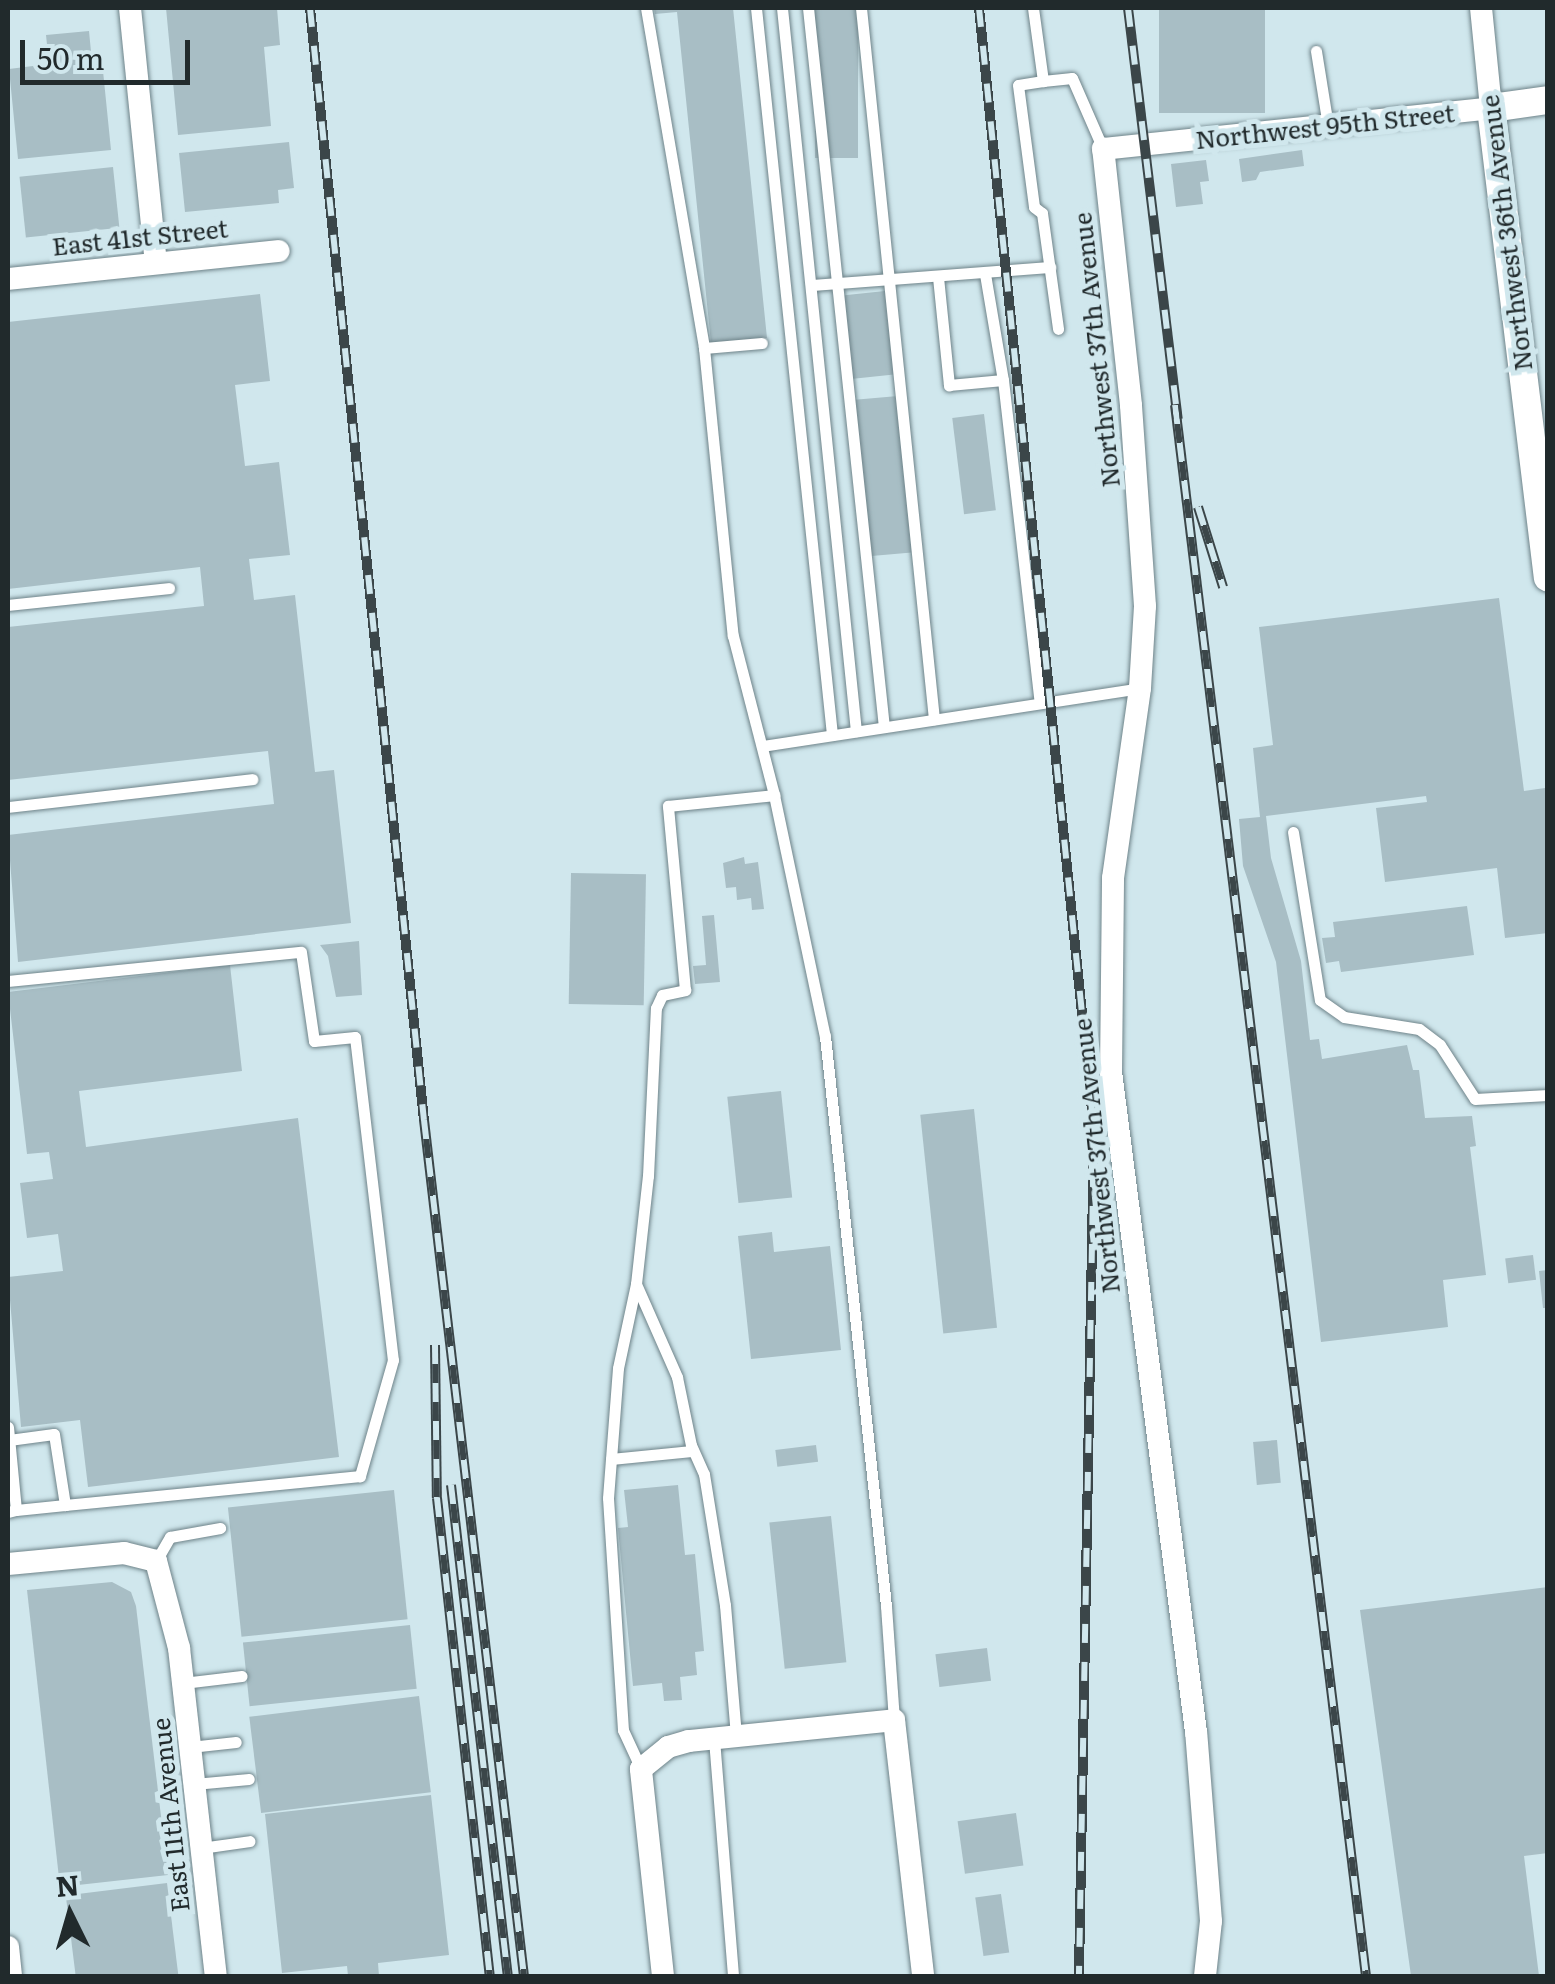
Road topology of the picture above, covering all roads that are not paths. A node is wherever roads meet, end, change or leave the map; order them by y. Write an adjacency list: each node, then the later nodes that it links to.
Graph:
1 (130, 8): 16 (street)
2 (646, 8): 26 (lane)
3 (756, 8): 36 (lane)
4 (782, 8): 23 (lane)
5 (808, 8): 21 (lane)
6 (860, 8): 22 (lane)
7 (1033, 8): 10 (lane)
8 (1481, 8): 12 (street, Northwest 36th Avenue)
9 (1316, 51): 13 (lane)
10 (1043, 80): 14 (lane); 17 (lane)
11 (1548, 100): 12 (street, Northwest 95th Street)
12 (1491, 108): 13 (street, Northwest 95th Street); 28 (street, Northwest 36th Avenue)
13 (1328, 126): 14 (street, Northwest 95th Street)
14 (1103, 149): 31 (street, Northwest 37th Avenue)
15 (279, 250): 16 (street, East 41st Street)
16 (156, 262): 20 (street, East 41st Street)
17 (1050, 267): 18 (lane); 24 (lane)
18 (985, 274): 19 (lane); 27 (lane)
19 (938, 277): 22 (lane); 27 (lane)
20 (8, 279)
21 (838, 281): 22 (lane); 23 (lane); 34 (lane)
22 (887, 281): 33 (lane)
23 (811, 284): 35 (lane)
24 (1058, 329)
25 (762, 343): 26 (lane)
26 (704, 348): 37 (lane)
27 (1003, 380): 32 (lane)
28 (1548, 578)
29 (169, 588): 30 (lane)
30 (8, 605)
31 (1140, 688): 32 (lane); 71 (street, Northwest 37th Avenue)
32 (1040, 703): 33 (lane)
33 (934, 719): 34 (lane)
34 (884, 727): 35 (lane)
35 (856, 732): 36 (lane)
36 (832, 735): 37 (lane)
37 (762, 746): 39 (lane)
38 (252, 779): 40 (lane)
39 (774, 795): 44 (lane); 56 (lane)
40 (8, 806)
41 (1293, 832): 43 (lane)
42 (8, 981): 49 (lane)
43 (1548, 1095)
44 (636, 1284): 47 (lane); 48 (lane)
45 (8, 1427): 46 (lane)
46 (9, 1440): 49 (lane); 50 (lane)
47 (692, 1450): 48 (lane); 57 (lane)
48 (612, 1459): 60 (lane)
49 (65, 1505): 50 (lane)
50 (12, 1511)
51 (220, 1528): 52 (lane)
52 (156, 1562): 53 (street); 55 (street, East 11th Avenue)
53 (8, 1564)
54 (242, 1676): 55 (lane)
55 (183, 1683): 59 (street, East 11th Avenue)
56 (894, 1720): 57 (street); 70 (street)
57 (725, 1738): 60 (street); 69 (lane)
58 (236, 1742): 59 (lane)
59 (190, 1748): 62 (street, East 11th Avenue)
60 (640, 1769): 68 (street)
61 (250, 1779): 62 (lane)
62 (194, 1784): 64 (street, East 11th Avenue)
63 (250, 1841): 64 (lane)
64 (201, 1848): 67 (street, East 11th Avenue)
65 (8, 1946): 66 (street)
66 (11, 1976)
67 (216, 1976)
68 (663, 1976)
69 (733, 1976)
70 (923, 1976)
71 (1205, 1976)

